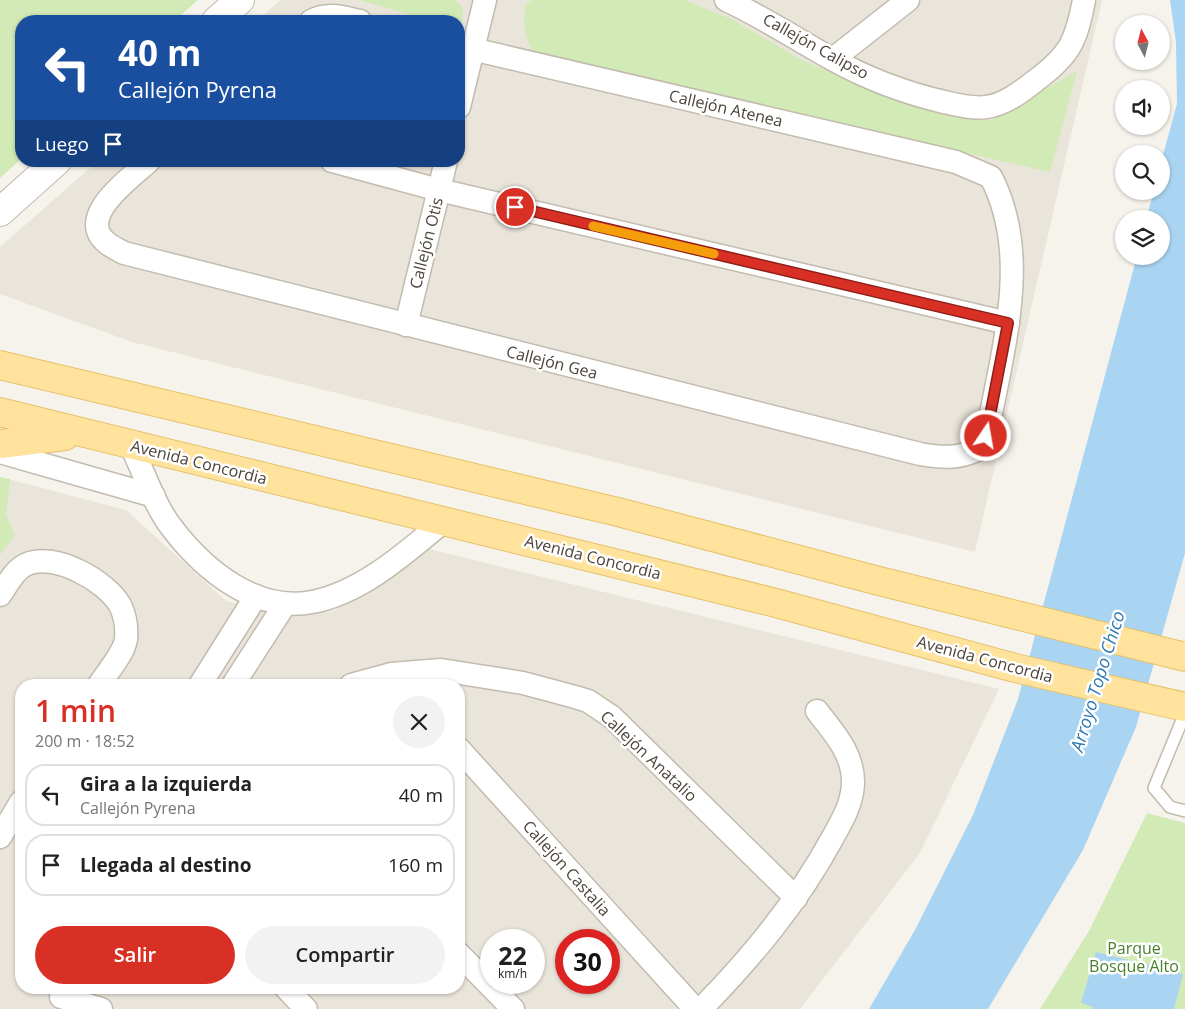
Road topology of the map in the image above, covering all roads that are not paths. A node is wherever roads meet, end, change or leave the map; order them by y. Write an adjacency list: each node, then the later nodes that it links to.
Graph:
1 (240, 0): 6 (street)
2 (726, 0): 8 (street, Callejón Calipso)
3 (908, 0): 8 (street)
4 (1084, 0): 8 (street, Callejón Calipso)
5 (484, 1): 7 (street)
6 (223, 15)
7 (466, 48): 15 (street, Callejón Atenea)
8 (833, 59)
9 (50, 167): 14 (street)
10 (142, 167): 16 (street, Callejón Gea)
11 (354, 167): 13 (street)
12 (445, 167): 13 (street, Callejón Otis)
13 (439, 190): 15 (street); 16 (street, Callejón Otis)
14 (1, 210)
15 (1008, 323): 16 (street, Callejón Gea)
16 (406, 326)
17 (0, 365): 18 (main road)
18 (53, 377): 19 (main road); 30 (main road)
19 (0, 382)
20 (0, 412): 21 (main road, Avenida Concordia)
21 (84, 434): 22 (main road); 23 (main road, Avenida Concordia)
22 (0, 444)
23 (131, 446): 25 (street); 26 (main road, Avenida Concordia)
24 (0, 452): 25 (street)
25 (154, 496): 28 (street)
26 (444, 521): 29 (street); 35 (main road, Avenida Concordia)
27 (0, 595): 31 (street)
28 (256, 596): 29 (street); 32 (street)
29 (285, 604): 33 (street)
30 (1185, 657)
31 (103, 679)
32 (204, 679)
33 (237, 679)
34 (400, 679): 42 (street, Callejón Anatalio)
35 (1185, 707)
36 (817, 711): 42 (street)
37 (1185, 713): 39 (lane)
38 (465, 756): 49 (street, Callejón Castalia)
39 (1185, 811)
40 (15, 812): 41 (street)
41 (0, 837)
42 (796, 898): 50 (street)
43 (465, 960): 48 (street)
44 (292, 994): 47 (street)
45 (60, 998): 46 (street)
46 (97, 1000)
47 (306, 1009)
48 (513, 1009)
49 (695, 1009)
50 (701, 1009)

